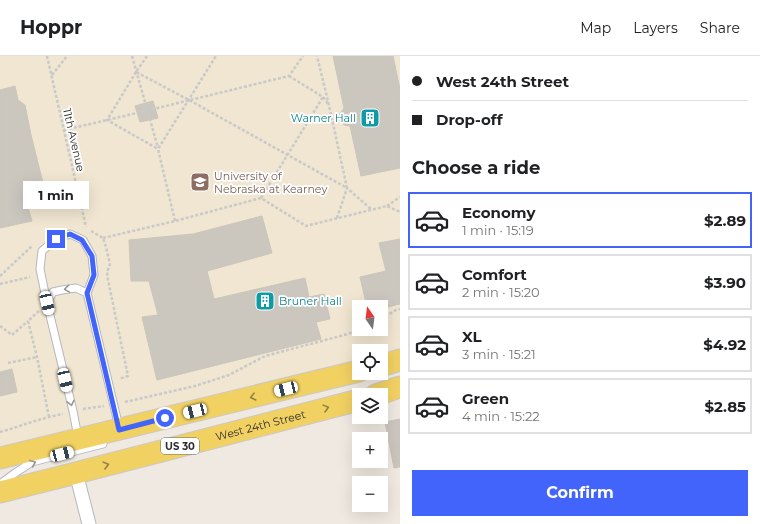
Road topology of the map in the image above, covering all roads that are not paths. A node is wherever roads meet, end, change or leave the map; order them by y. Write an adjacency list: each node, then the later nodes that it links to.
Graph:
1 (87, 293): 2 (lane, one-way to 2); 2 (lane); 9 (lane)
2 (47, 303): 10 (lane, one-way to 10)
3 (400, 360): 4 (main road)
4 (388, 364)
5 (352, 373): 9 (main road, one-way to 9)
6 (400, 388): 7 (main road)
7 (388, 392)
8 (352, 402): 12 (main road, West 24th Street / US 30, one-way to 8)
9 (119, 430): 10 (main road); 13 (lane, one-way to 9)
10 (78, 439): 11 (main road)
11 (0, 458)
12 (76, 473): 14 (main road, West 24th Street / US 30); 15 (street)
13 (0, 484)
14 (0, 492)
15 (89, 524)

